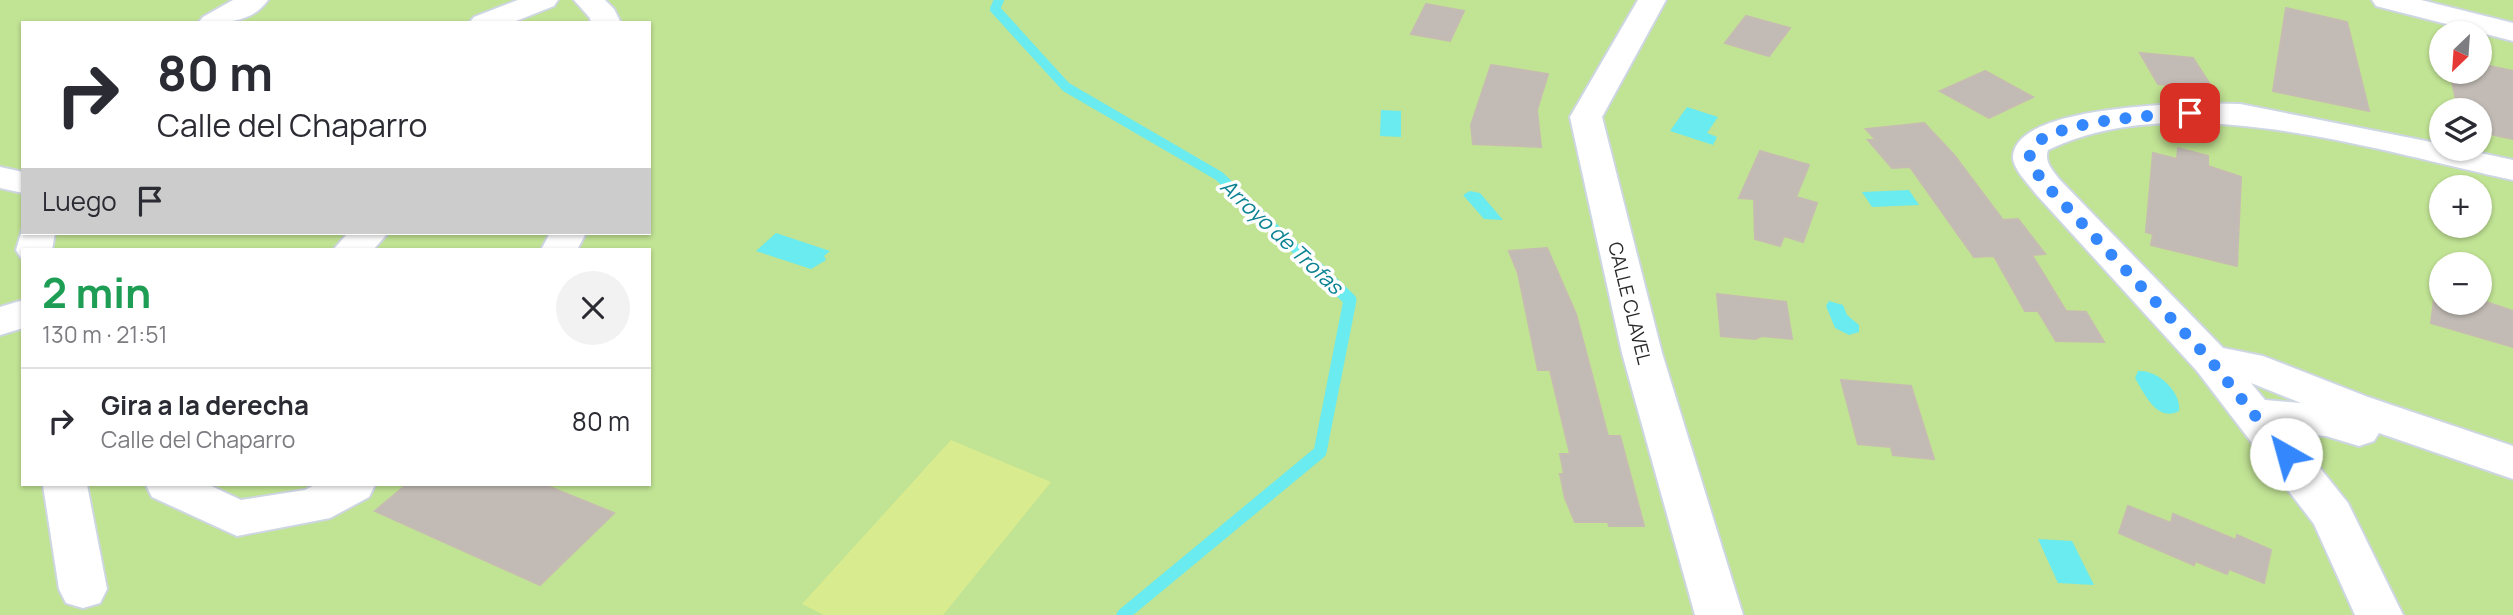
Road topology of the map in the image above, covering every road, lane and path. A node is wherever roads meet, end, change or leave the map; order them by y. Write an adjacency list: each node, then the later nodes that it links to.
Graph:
1 (254, 0): 6 (street)
2 (544, 0): 7 (street)
3 (588, 0): 8 (street)
4 (1652, 0): 23 (street, CALLE CLAVEL)
5 (2386, 0): 9 (street)
6 (217, 21)
7 (489, 21)
8 (606, 21)
9 (2513, 32)
10 (2513, 170): 15 (street)
11 (0, 177): 12 (street)
12 (21, 182)
13 (368, 235): 14 (street)
14 (353, 248)
15 (2211, 361): 16 (street); 17 (street)
16 (2254, 414): 18 (street); 24 (street)
17 (2513, 463)
18 (2513, 469)
19 (65, 486): 22 (street)
20 (170, 486): 21 (street)
21 (351, 486)
22 (83, 589)
23 (1719, 615)
24 (2379, 615)

